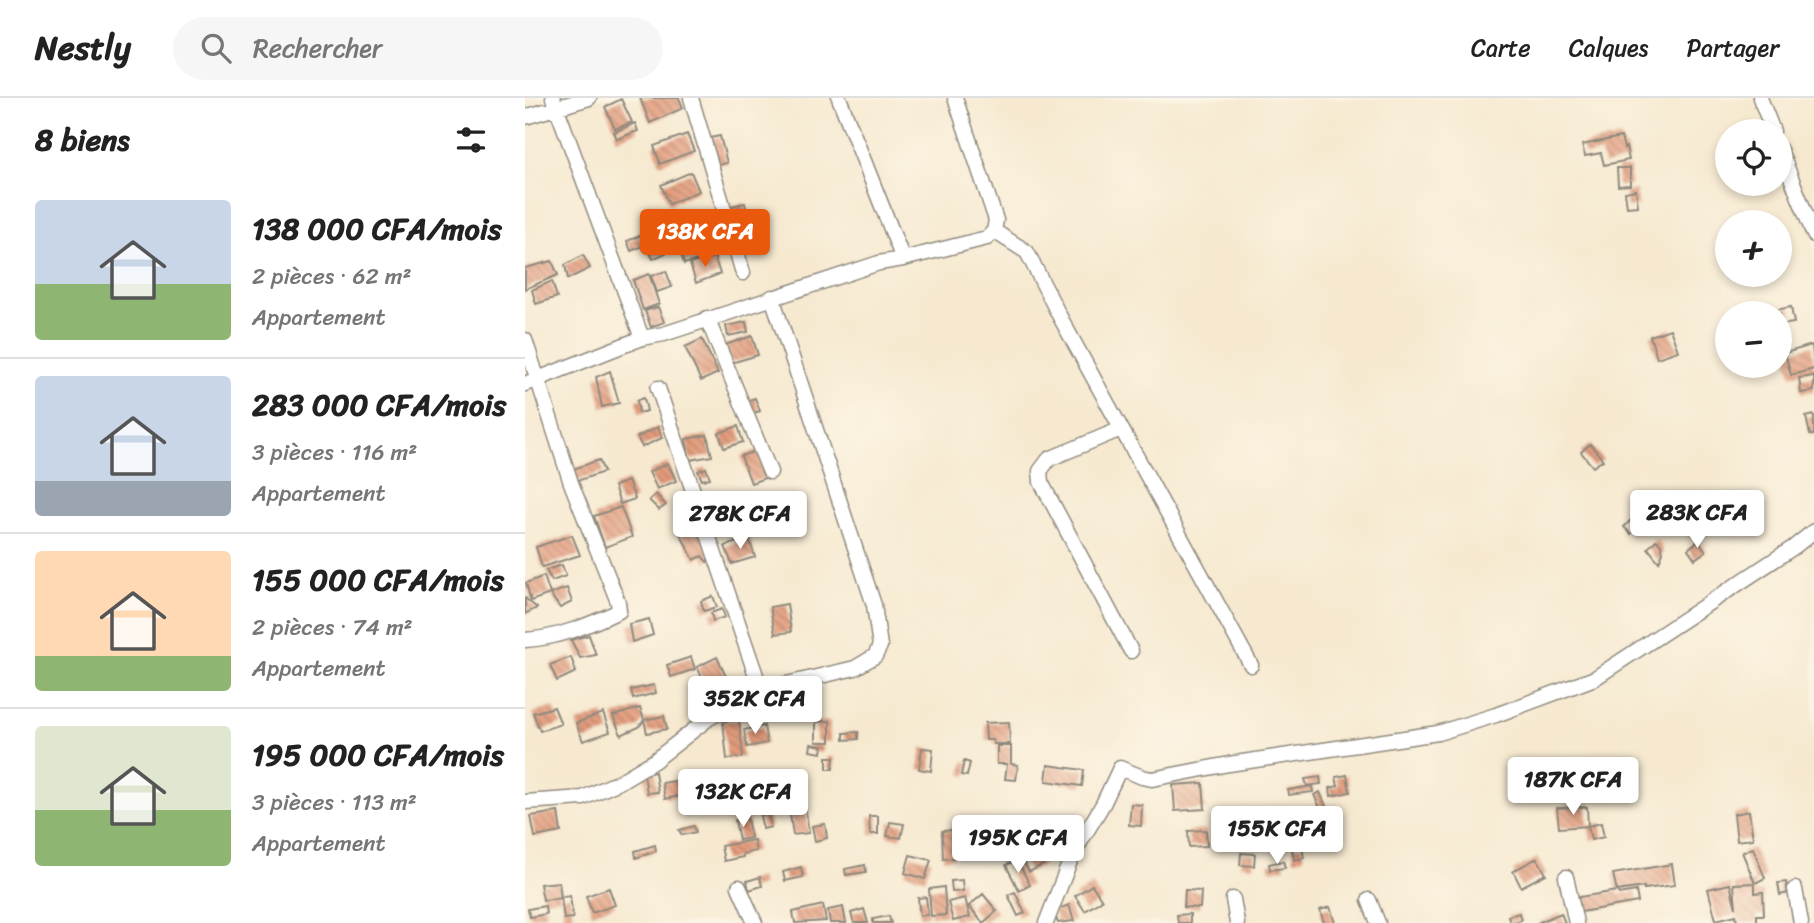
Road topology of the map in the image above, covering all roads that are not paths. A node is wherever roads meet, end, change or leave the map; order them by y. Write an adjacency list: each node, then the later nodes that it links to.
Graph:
1 (589, 98): 6 (street)
2 (691, 98): 13 (street)
3 (839, 98): 12 (street)
4 (955, 98): 10 (street)
5 (1760, 98): 8 (street)
6 (554, 103): 7 (street); 16 (street)
7 (525, 117)
8 (1768, 119)
9 (1792, 180): 11 (street)
10 (994, 231): 12 (street); 20 (street)
11 (1814, 235)
12 (904, 259): 14 (street)
13 (743, 272)
14 (772, 297): 15 (street); 26 (street)
15 (707, 318): 16 (street); 21 (street)
16 (642, 338): 18 (street)
17 (525, 340): 18 (street)
18 (532, 382): 23 (street)
19 (658, 388): 26 (street)
20 (1121, 429): 24 (street); 25 (street)
21 (770, 472)
22 (1814, 531): 34 (street)
23 (525, 640)
24 (1131, 651)
25 (1251, 665)
26 (761, 690): 27 (street)
27 (525, 802)
28 (1566, 877): 37 (street)
29 (739, 887): 33 (street)
30 (1795, 889): 38 (street)
31 (1233, 899): 35 (street)
32 (1369, 900): 36 (street)
33 (755, 923)
34 (1046, 923)
35 (1237, 923)
36 (1378, 923)
37 (1576, 923)
38 (1801, 923)

